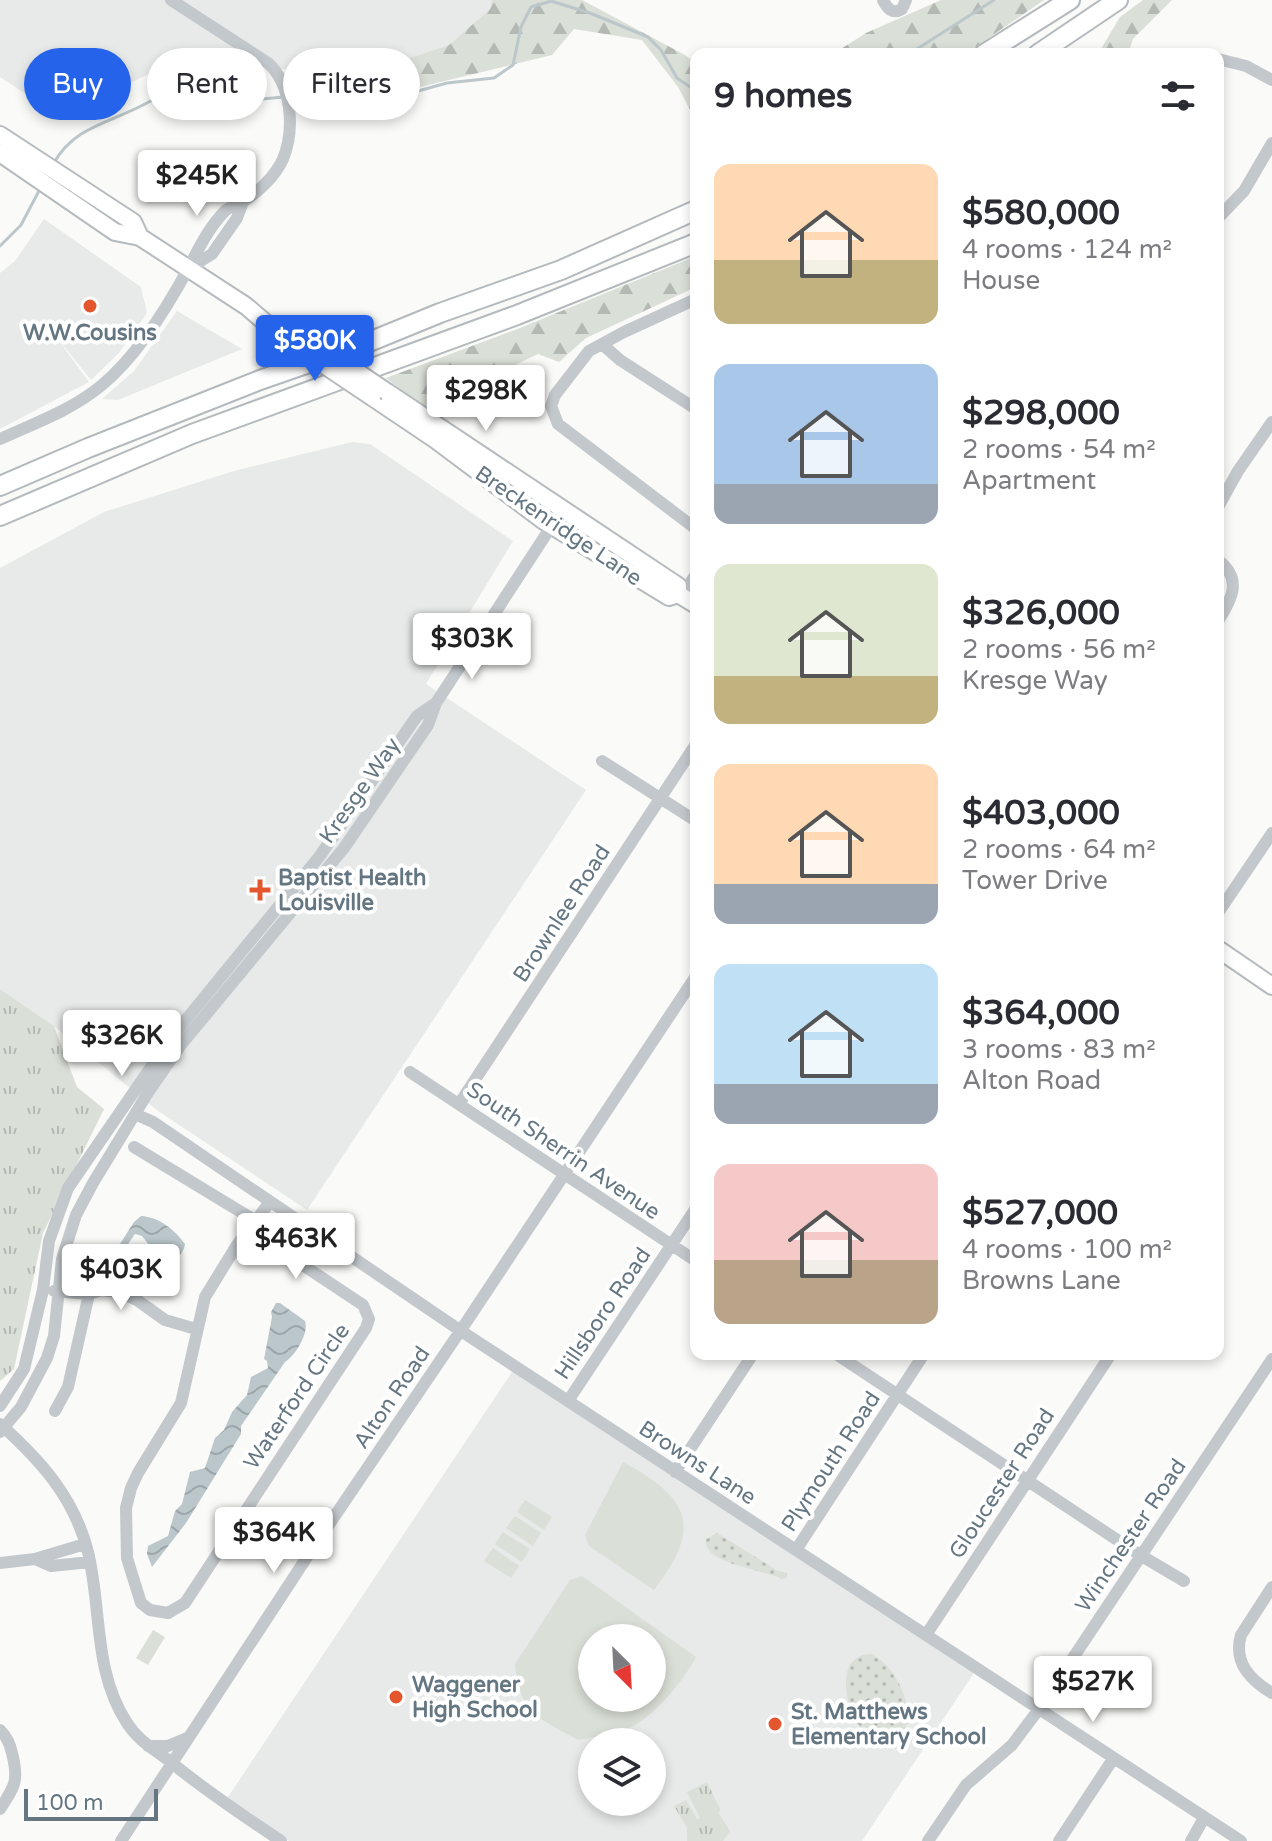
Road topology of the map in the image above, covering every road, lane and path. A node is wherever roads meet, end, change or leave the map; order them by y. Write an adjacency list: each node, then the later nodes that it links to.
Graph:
1 (171, 0): 19 (street)
2 (883, 0): 3 (street)
3 (906, 0)
4 (1070, 0): 6 (highway)
5 (1118, 0): 7 (highway)
6 (994, 48)
7 (1047, 48)
8 (1224, 60): 9 (street)
9 (1272, 80)
10 (0, 135): 13 (main road, Breckenridge Lane)
11 (1272, 143): 15 (street)
12 (0, 153): 13 (main road, Breckenridge Lane)
13 (33, 166): 19 (main road, Breckenridge Lane)
14 (1224, 204): 15 (street)
15 (1231, 207): 17 (street)
16 (690, 213): 27 (highway)
17 (1224, 213)
18 (690, 245): 30 (highway)
19 (188, 269): 22 (main road, Breckenridge Lane, bridge); 26 (street)
20 (690, 302): 21 (street)
21 (602, 344): 23 (street); 31 (street)
22 (379, 395): 29 (main road, Breckenridge Lane); 32 (main road, Breckenridge Lane)
23 (690, 405)
24 (1272, 422): 25 (street)
25 (1268, 436): 28 (street)
26 (0, 439)
27 (0, 486)
28 (1224, 496)
29 (562, 510): 32 (street, Kresge Way); 34 (main road, Breckenridge Lane)
30 (0, 516)
31 (690, 524)
32 (552, 526): 34 (main road, Breckenridge Lane); 36 (street, Kresge Way)
33 (1224, 565): 35 (street)
34 (686, 598)
35 (1224, 610)
36 (436, 703): 48 (street, Kresge Way); 56 (street, Kresge Way)
37 (690, 753): 39 (street, Brownlee Road)
38 (602, 761): 39 (street)
39 (661, 798): 40 (street); 47 (street, Brownlee Road)
40 (690, 817)
41 (1272, 833): 42 (street)
42 (1224, 904)
43 (1224, 953): 45 (main road)
44 (690, 985): 50 (street, Alton Road)
45 (1272, 986)
46 (410, 1072): 47 (street, South Sherrin Avenue)
47 (459, 1104): 50 (street, South Sherrin Avenue)
48 (135, 1114): 51 (street, Browns Lane); 57 (street, Kresge Way)
49 (134, 1147): 53 (street)
50 (566, 1174): 54 (street, South Sherrin Avenue); 60 (street, Alton Road)
51 (270, 1202): 53 (street, Waterford Circle); 60 (street, Browns Lane)
52 (690, 1217): 54 (street, Hillsboro Road)
53 (253, 1225): 59 (street, Waterford Circle); 59 (street, Waterford Circle)
54 (672, 1245): 55 (street, South Sherrin Avenue); 67 (street, Hillsboro Road)
55 (690, 1257)
56 (43, 1290): 57 (street); 68 (street, Kresge Way)
57 (58, 1291): 58 (street); 70 (street, Kresge Way)
58 (89, 1294): 59 (street); 69 (street)
59 (196, 1329)
60 (461, 1331): 67 (street, Browns Lane); 85 (street, Alton Road)
61 (1272, 1359): 75 (street, Winchester Road)
62 (749, 1360): 71 (street)
63 (845, 1360): 66 (street)
64 (920, 1360): 66 (street, Plymouth Road)
65 (1107, 1360): 72 (street, Gloucester Road)
66 (898, 1394): 72 (street); 74 (street, Plymouth Road)
67 (568, 1401): 71 (street, Browns Lane)
68 (0, 1406)
69 (55, 1411)
70 (1, 1428): 73 (street)
71 (675, 1472): 74 (street, Browns Lane)
72 (1027, 1481): 75 (street); 81 (street, Gloucester Road)
73 (85, 1544): 76 (street); 77 (street)
74 (796, 1550): 81 (street, Browns Lane)
75 (1140, 1555): 79 (street); 83 (street, Winchester Road)
76 (35, 1559): 77 (street); 78 (street)
77 (90, 1562): 86 (street)
78 (0, 1563)
79 (1184, 1581)
80 (1272, 1587): 82 (street)
81 (926, 1635): 83 (street, Browns Lane)
82 (1272, 1693)
83 (1039, 1709): 87 (street, Browns Lane); 93 (street, Winchester Road)
84 (0, 1730): 89 (street)
85 (187, 1738): 86 (street); 88 (street, Alton Road)
86 (147, 1746): 88 (street)
87 (1113, 1759): 90 (street, Browns Lane); 94 (street)
88 (172, 1763): 91 (street, Alton Road); 92 (street)
89 (0, 1809)
90 (1204, 1818): 95 (street); 96 (street, Browns Lane)
91 (121, 1841)
92 (281, 1841)
93 (928, 1841)
94 (1059, 1841)
95 (1191, 1841)
96 (1241, 1841)

